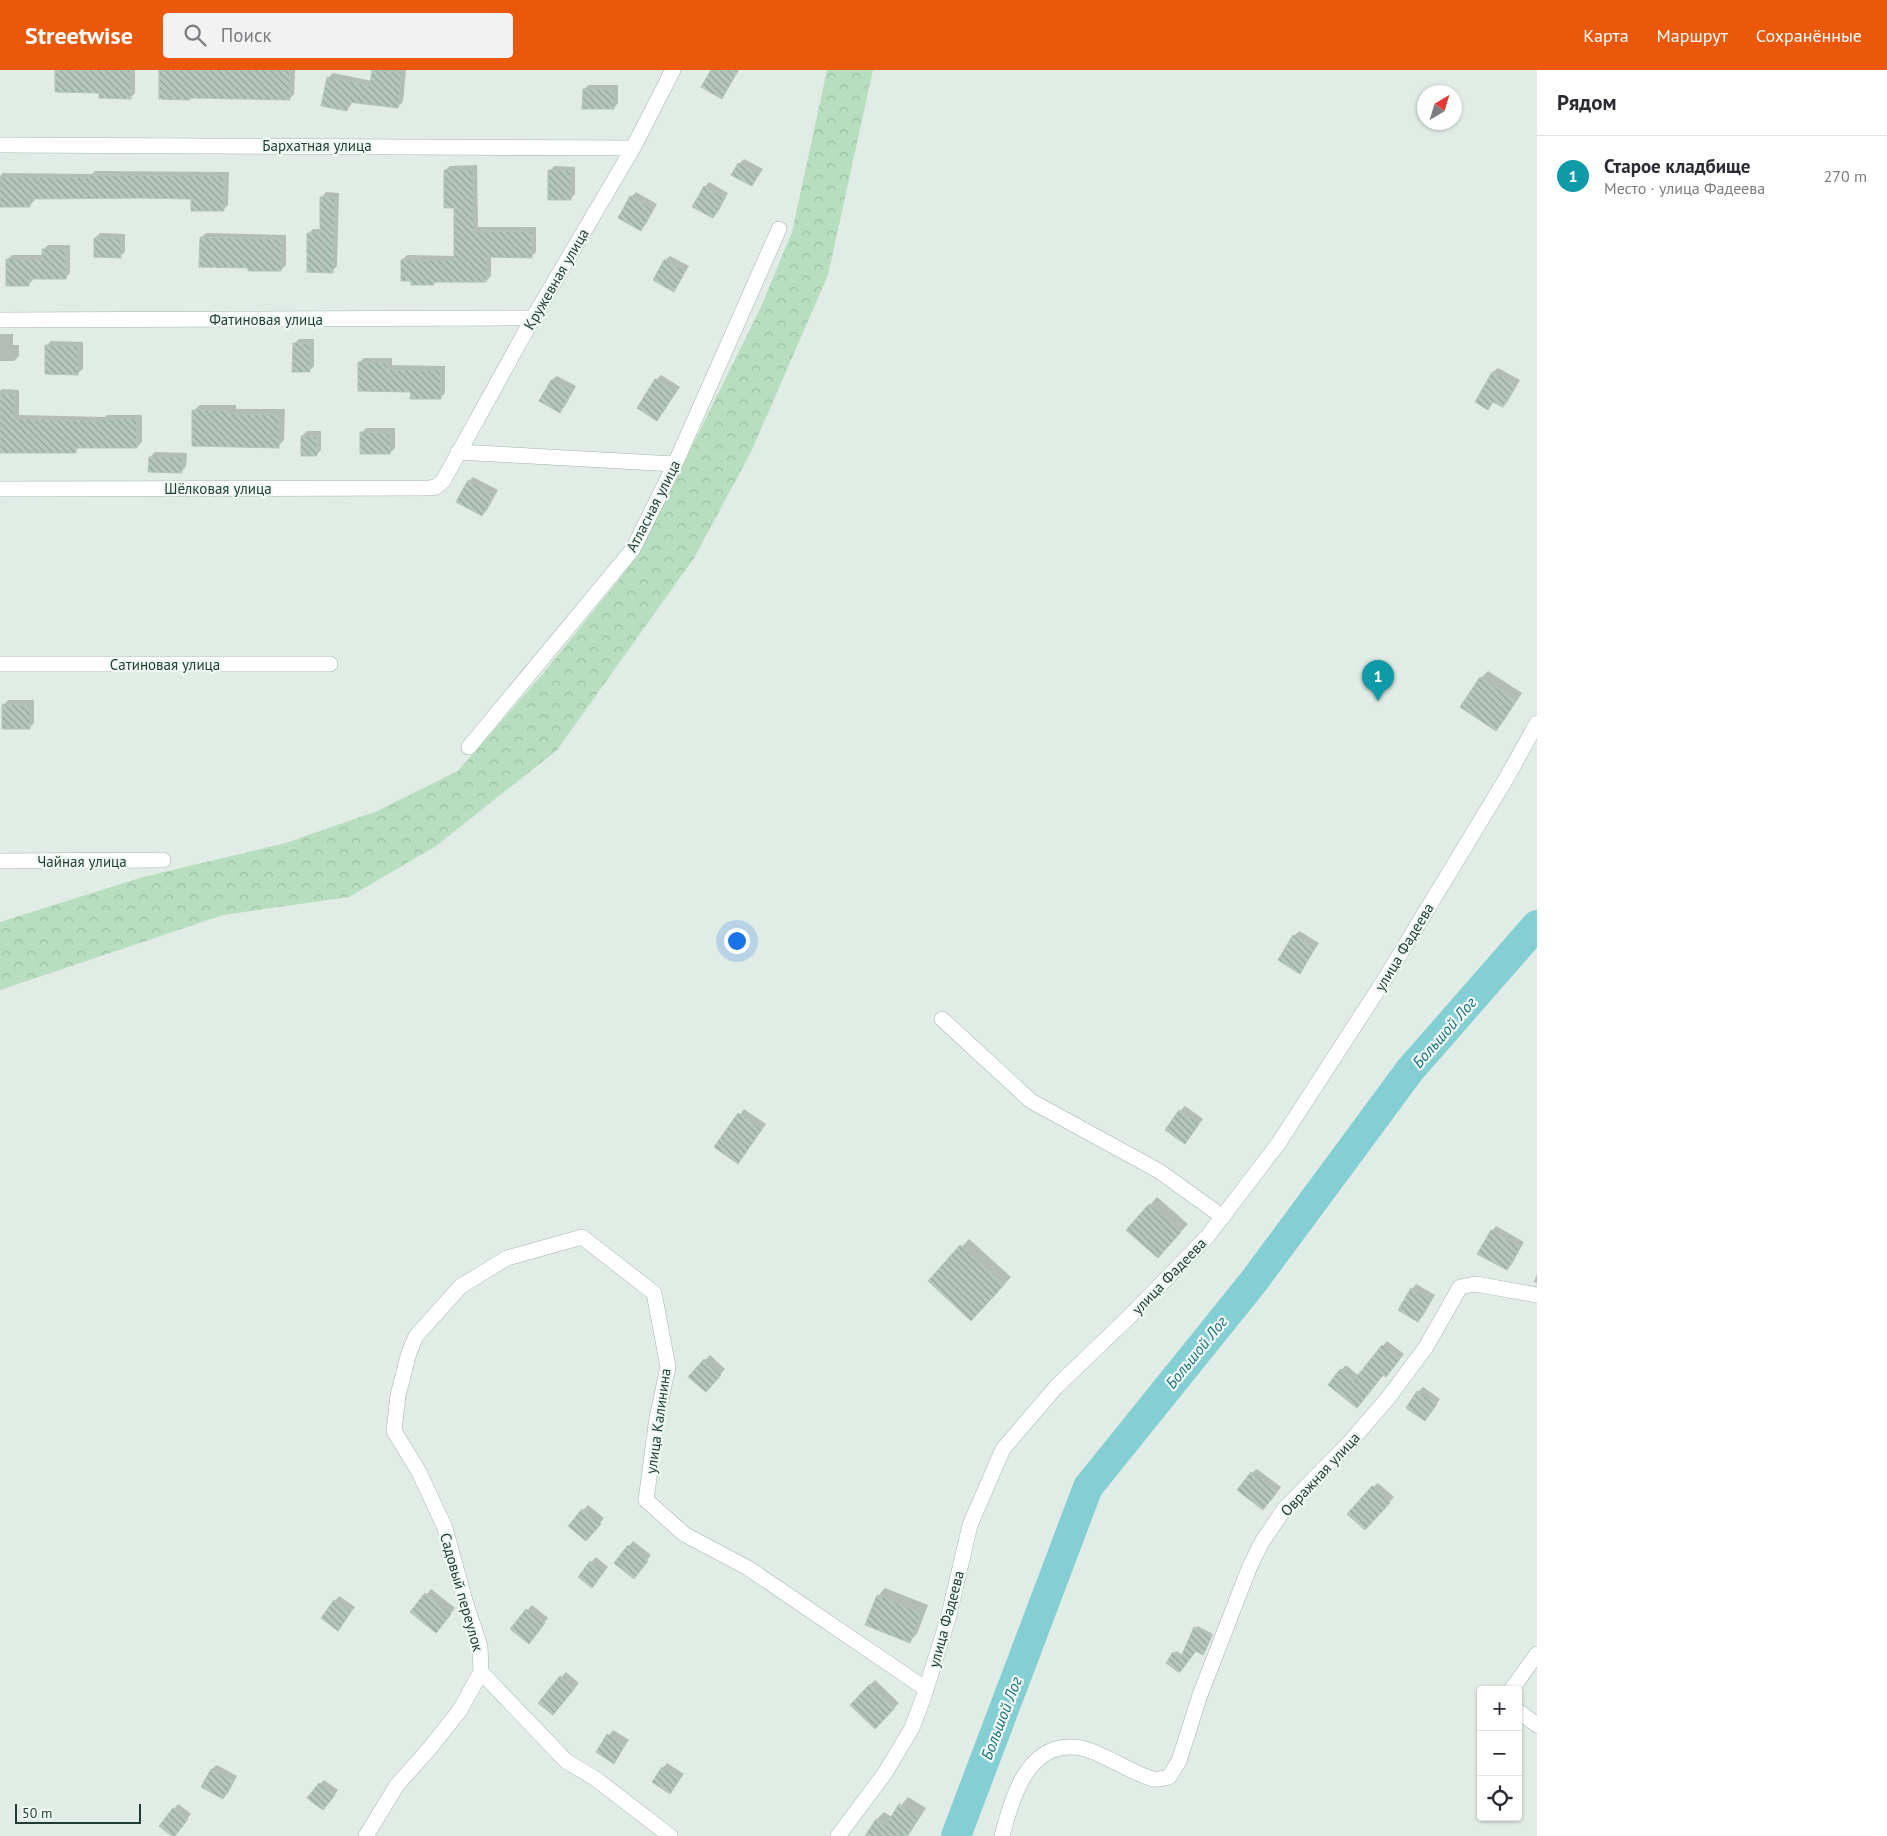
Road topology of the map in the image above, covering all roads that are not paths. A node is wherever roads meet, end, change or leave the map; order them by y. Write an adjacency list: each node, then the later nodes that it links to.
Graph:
1 (673, 70): 3 (street, Кружевная улица)
2 (0, 145): 3 (street, Бархатная улица)
3 (633, 148): 5 (street, Кружевная улица)
4 (779, 229): 8 (street, Атласная улица)
5 (533, 318): 6 (street, Фатиновая улица); 7 (street, Кружевная улица)
6 (0, 320)
7 (458, 452): 8 (street); 9 (street, Кружевная улица)
8 (675, 464): 14 (street, Атласная улица)
9 (436, 487): 10 (street, Шёлковая улица)
10 (0, 489)
11 (0, 664): 12 (street, Сатиновая улица)
12 (330, 664)
13 (1537, 723): 18 (street, улица Фадеева)
14 (469, 748)
15 (163, 860): 16 (street, Чайная улица)
16 (0, 862)
17 (942, 1019): 18 (street)
18 (1224, 1217): 24 (street, улица Фадеева)
19 (1537, 1295): 30 (street, Овражная улица)
20 (416, 1336): 22 (street, Садовый переулок); 24 (street, улица Калинина)
21 (1537, 1654): 23 (street)
22 (481, 1672): 27 (street); 28 (street, Садовый переулок)
23 (1514, 1686)
24 (926, 1690): 29 (street, улица Фадеева)
25 (1522, 1714): 26 (street)
26 (1537, 1725)
27 (366, 1836)
28 (670, 1836)
29 (838, 1836)
30 (1002, 1836)

